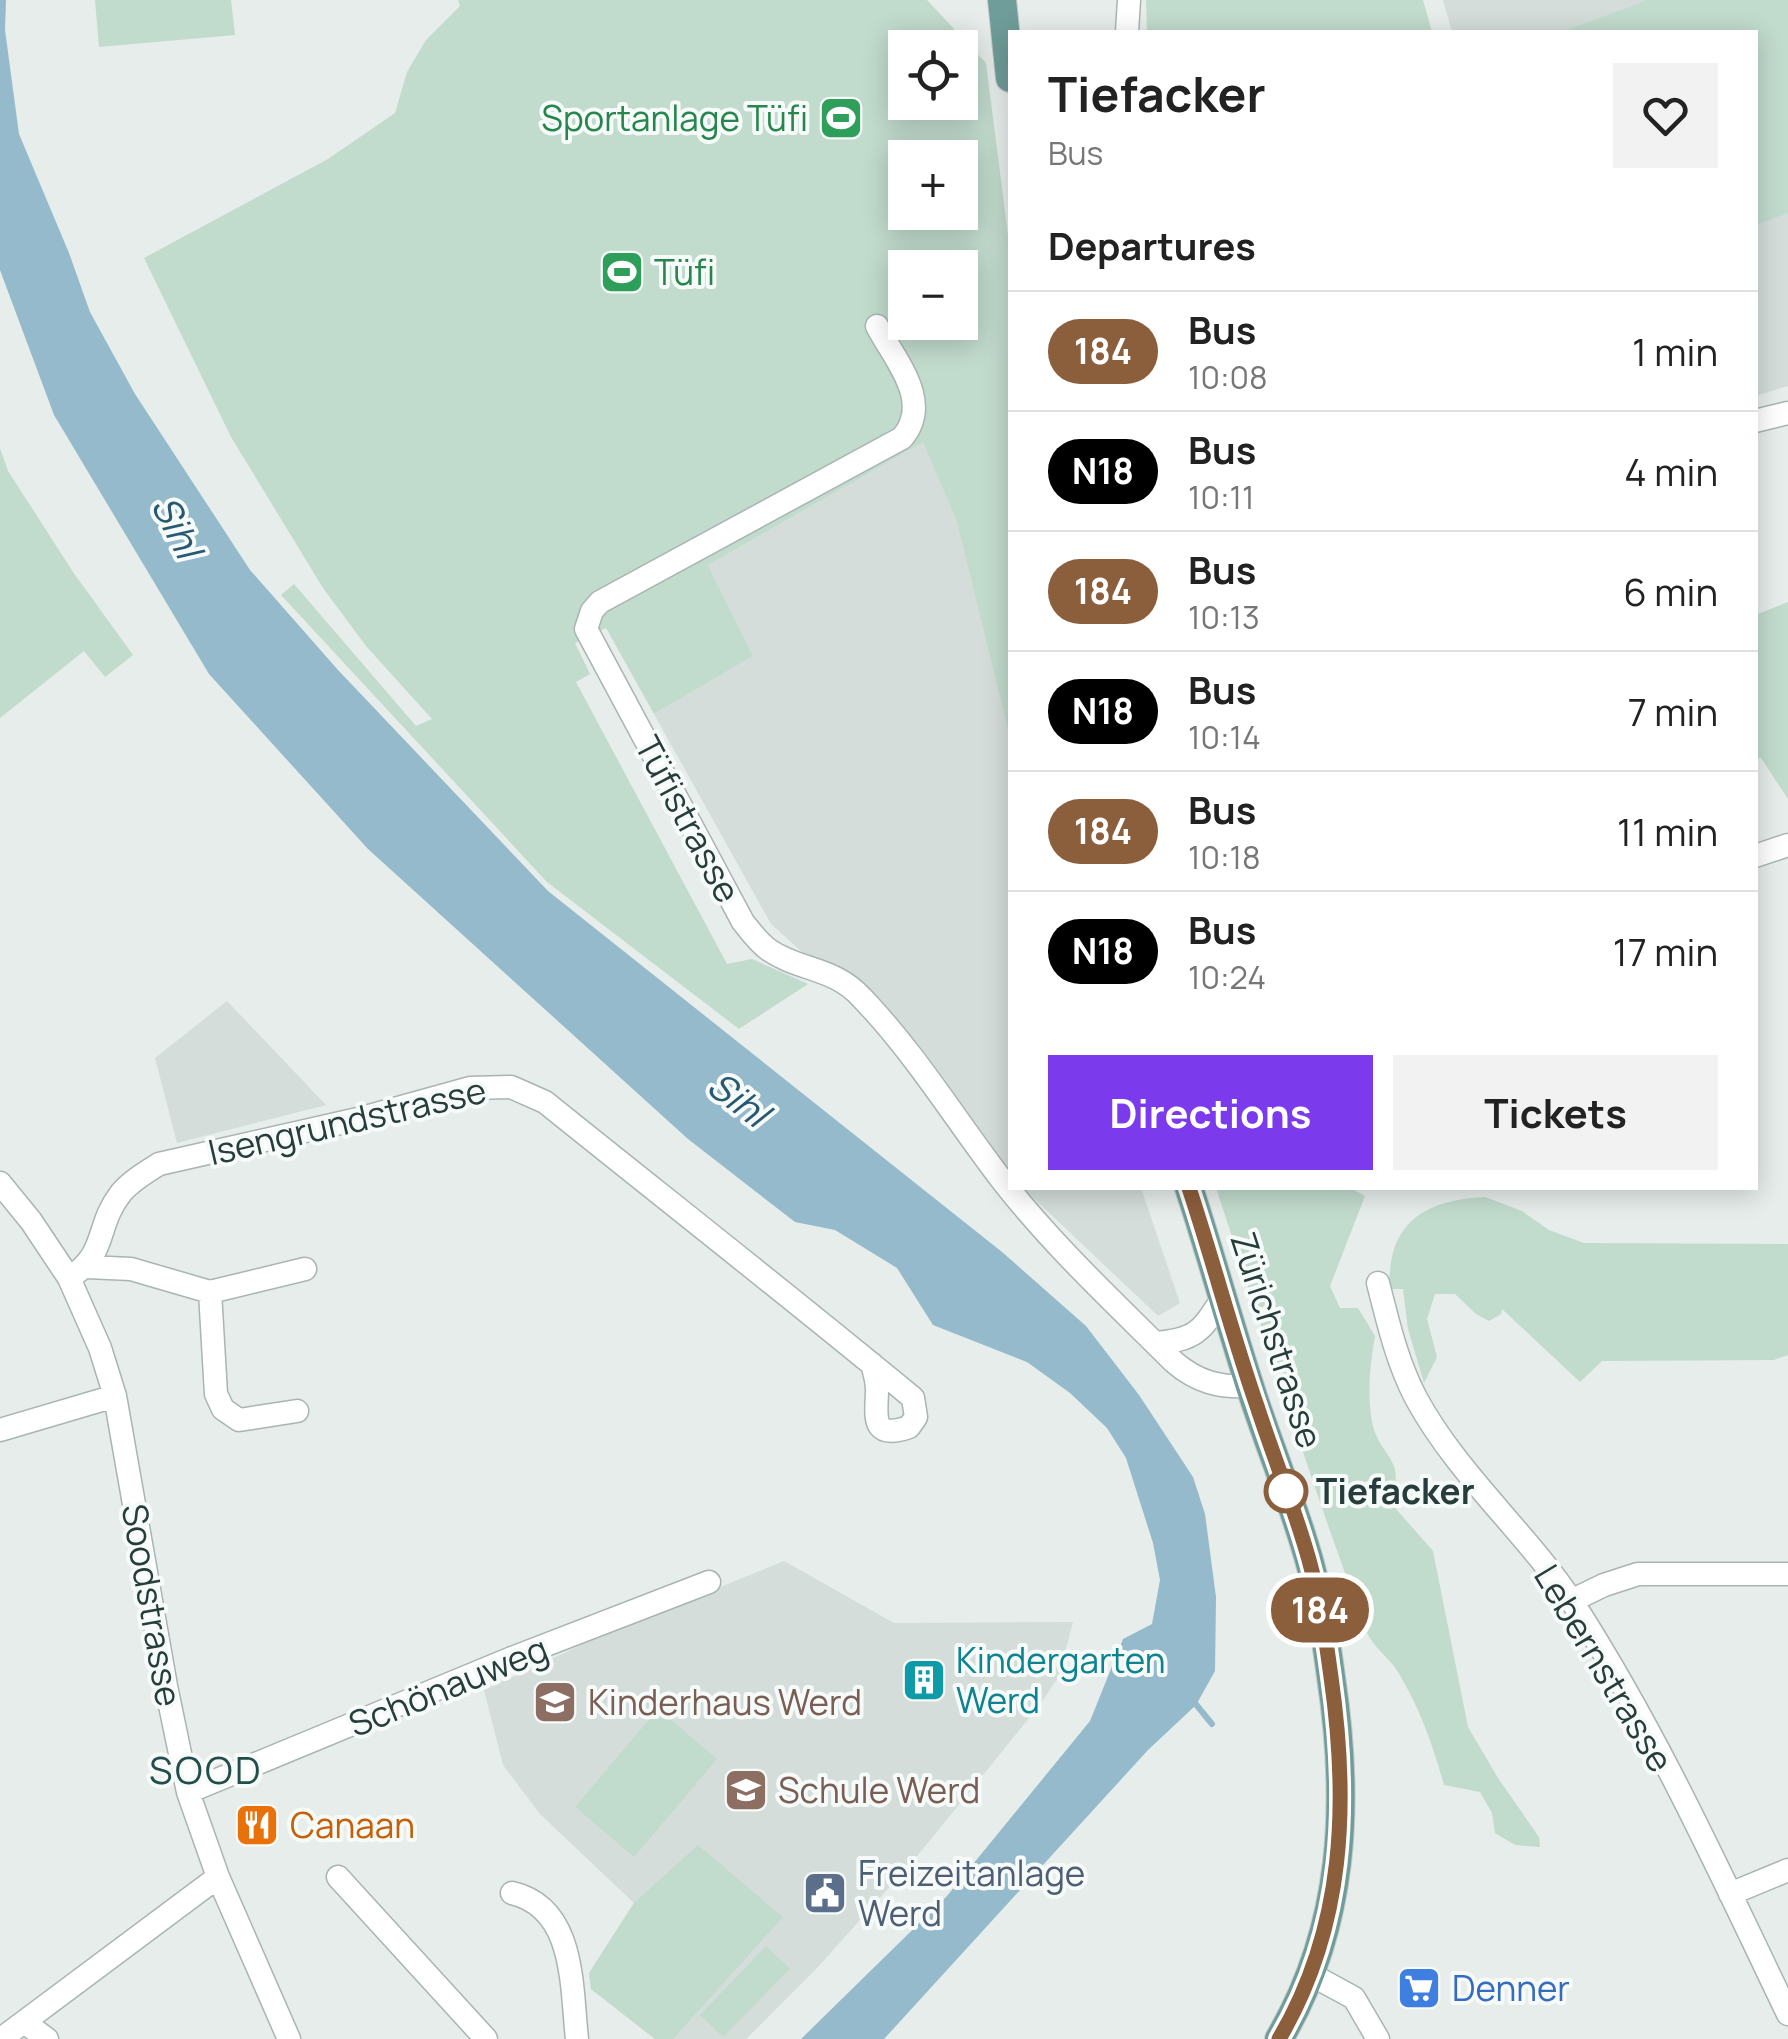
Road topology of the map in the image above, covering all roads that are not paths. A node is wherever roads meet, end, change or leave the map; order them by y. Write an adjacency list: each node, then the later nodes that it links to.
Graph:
1 (1002, 0): 4 (main road)
2 (1128, 0): 3 (street)
3 (1127, 30)
4 (1008, 58)
5 (877, 326): 11 (street, Tüfistrasse)
6 (1788, 413): 7 (street)
7 (1758, 420)
8 (1788, 845): 9 (street)
9 (1758, 855)
10 (0, 1183): 15 (street, Soodstrasse)
11 (1008, 1188)
12 (1010, 1190): 19 (street, Tüfistrasse)
13 (1190, 1190): 18 (main road, Zürichstrasse)
14 (305, 1269): 17 (street)
15 (78, 1272): 17 (street); 20 (street, Isengrundstrasse); 22 (street, Soodstrasse)
16 (1378, 1283): 27 (street, Lebernstrasse)
17 (210, 1292): 23 (street)
18 (1222, 1299): 19 (street); 21 (main road, Zürichstrasse)
19 (1155, 1343): 21 (street, Tüfistrasse)
20 (872, 1364)
21 (1250, 1386): 34 (main road, Zürichstrasse)
22 (114, 1396): 24 (street); 28 (street, Soodstrasse)
23 (297, 1411)
24 (0, 1430)
25 (1788, 1574): 27 (street)
26 (709, 1582): 28 (street, Schönauweg)
27 (1572, 1601): 33 (street, Lebernstrasse)
28 (188, 1792): 30 (street, Soodstrasse)
29 (1788, 1870): 33 (street)
30 (218, 1877): 36 (street); 39 (street, Soodstrasse)
31 (338, 1877): 40 (street)
32 (512, 1893): 41 (street)
33 (1730, 1894): 35 (street, Lebernstrasse)
34 (1310, 1974): 42 (main road, Zürichstrasse); 43 (street)
35 (1788, 2014)
36 (24, 2022): 37 (street); 38 (street)
37 (1, 2039)
38 (48, 2039)
39 (289, 2039)
40 (486, 2039)
41 (577, 2039)
42 (1279, 2039)
43 (1378, 2039)

